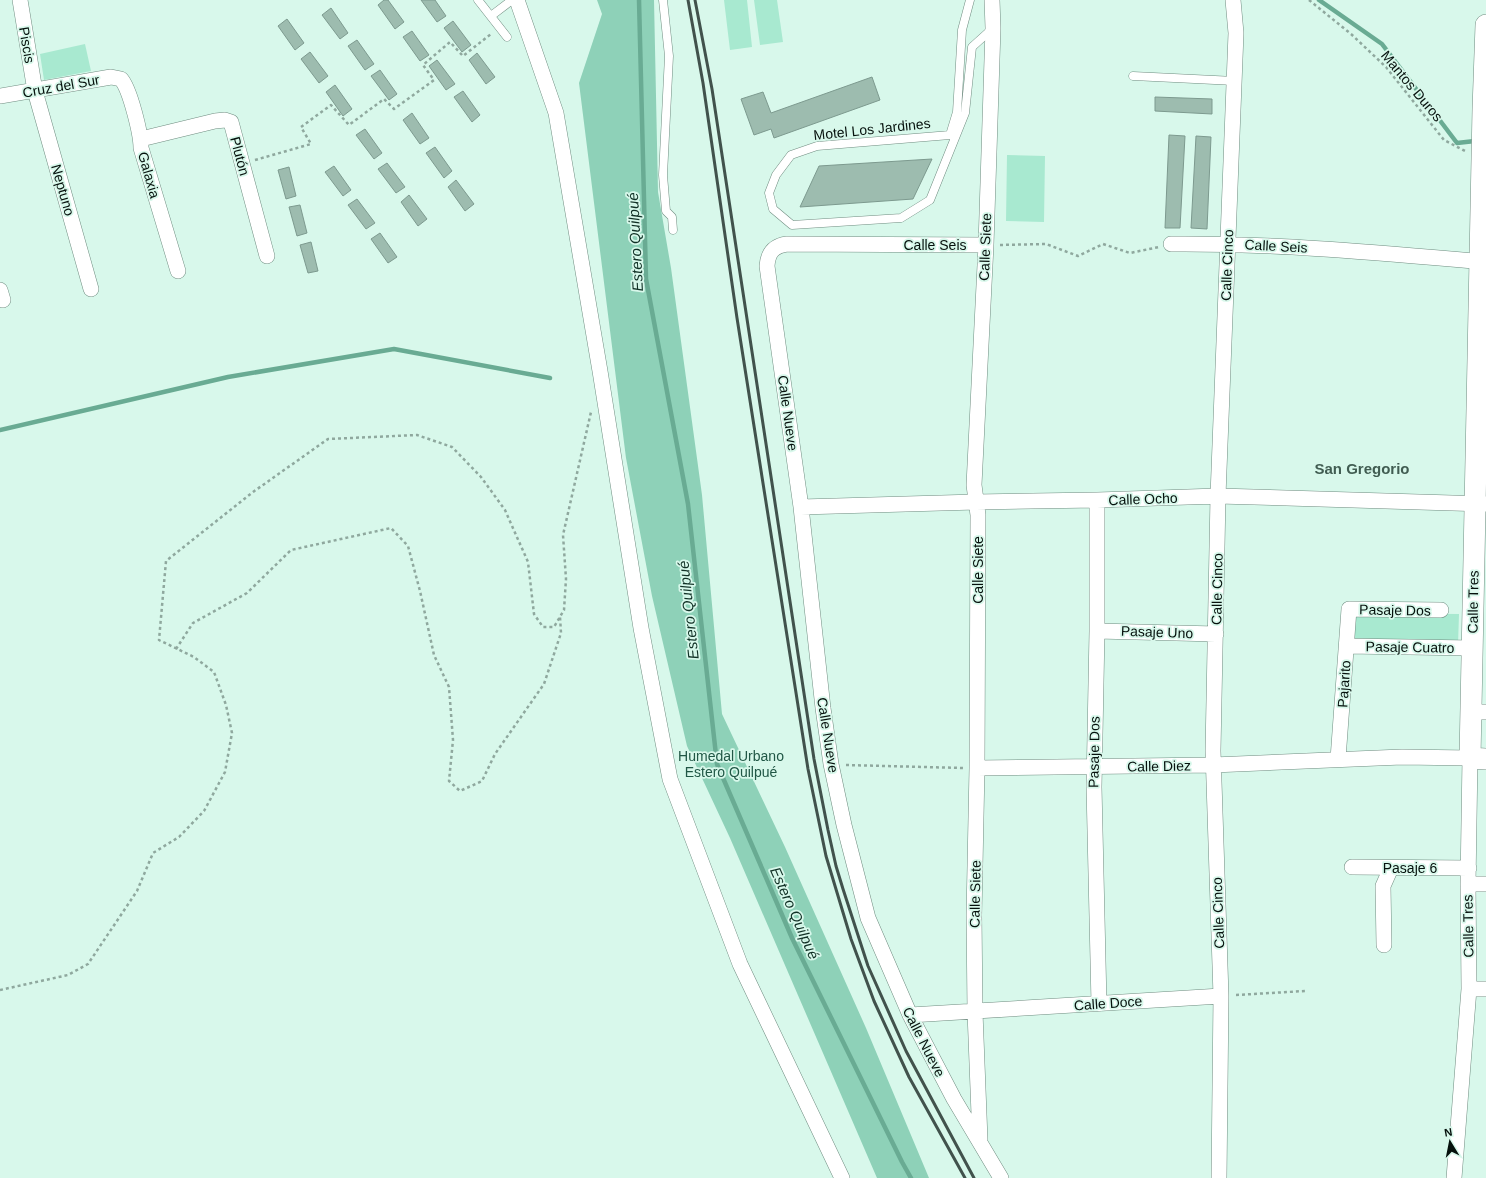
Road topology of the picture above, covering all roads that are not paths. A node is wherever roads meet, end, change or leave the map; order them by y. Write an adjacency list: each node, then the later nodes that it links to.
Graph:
1 (20, 0): 16 (street, Piscis)
2 (478, 0): 9 (lane)
3 (512, 0): 9 (lane)
4 (517, 0): 59 (street)
5 (663, 0): 19 (lane)
6 (970, 0): 11 (lane, Motel Los Jardines)
7 (992, 0): 11 (street, Calle Siete)
8 (1233, 0): 15 (street, Calle Cinco)
9 (491, 16): 12 (lane)
10 (1486, 25): 25 (main road, Calle Tres)
11 (993, 28): 22 (street, Calle Siete)
12 (507, 37)
13 (1133, 76): 15 (lane)
14 (121, 79): 16 (street, Cruz del Sur); 18 (street, Galaxia)
15 (1234, 81): 21 (street, Calle Cinco)
16 (35, 91): 17 (street, Cruz del Sur); 27 (street, Neptuno)
17 (0, 96)
18 (141, 139): 23 (street, Plutón); 26 (street, Galaxia)
19 (672, 230)
20 (1171, 244): 21 (street, Calle Seis)
21 (1228, 244): 25 (street, Calle Seis); 28 (street, Calle Cinco)
22 (986, 245): 24 (street, Calle Seis); 30 (street, Calle Siete)
23 (267, 256)
24 (768, 258): 32 (street, Calle Nueve)
25 (1483, 261): 31 (main road, Calle Tres)
26 (178, 271)
27 (91, 288)
28 (1218, 496): 29 (street, Calle Ocho); 31 (street, Calle Ocho); 37 (street, Calle Cinco)
29 (1097, 500): 30 (street, Calle Ocho); 36 (street, Pasaje Dos)
30 (976, 502): 32 (street, Calle Ocho); 45 (street, Calle Siete)
31 (1480, 504): 35 (main road, Calle Tres)
32 (801, 507): 57 (street, Calle Nueve)
33 (1349, 609): 34 (street, Pasaje Dos); 38 (street, Pajarito)
34 (1441, 610)
35 (1479, 611): 39 (main road, Calle Tres)
36 (1097, 631): 37 (street, Pasaje Uno); 44 (street, Pasaje Dos)
37 (1216, 634): 43 (street, Calle Cinco)
38 (1347, 646): 39 (street, Pasaje Cuatro); 41 (street, Pajarito)
39 (1472, 648): 40 (main road, Calle Tres)
40 (1478, 712): 42 (main road, Calle Tres)
41 (1338, 759): 42 (street, Calle Diez); 43 (street, Calle Diez)
42 (1478, 759): 48 (street, Calle Tres)
43 (1213, 765): 44 (street, Calle Diez); 54 (street, Calle Cinco)
44 (1094, 766): 45 (street, Calle Diez); 55 (street, Pasaje Dos)
45 (977, 768): 56 (street, Calle Siete)
46 (1352, 867): 47 (street, Pasaje 6)
47 (1392, 868): 48 (street, Pasaje 6); 51 (street)
48 (1469, 868): 49 (street, Calle Tres)
49 (1468, 884): 50 (street); 52 (street, Calle Tres)
50 (1486, 884)
51 (1384, 945)
52 (1469, 989): 53 (street); 62 (street, Calle Tres)
53 (1486, 989)
54 (1221, 996): 55 (street, Calle Doce); 61 (street, Calle Cinco)
55 (1099, 1004): 56 (street, Calle Doce)
56 (975, 1012): 57 (street, Calle Doce); 58 (street, Calle Siete)
57 (910, 1015): 58 (street, Calle Nueve)
58 (980, 1141): 60 (street, Calle Nueve)
59 (842, 1178)
60 (1001, 1178)
61 (1219, 1178)
62 (1454, 1178)

